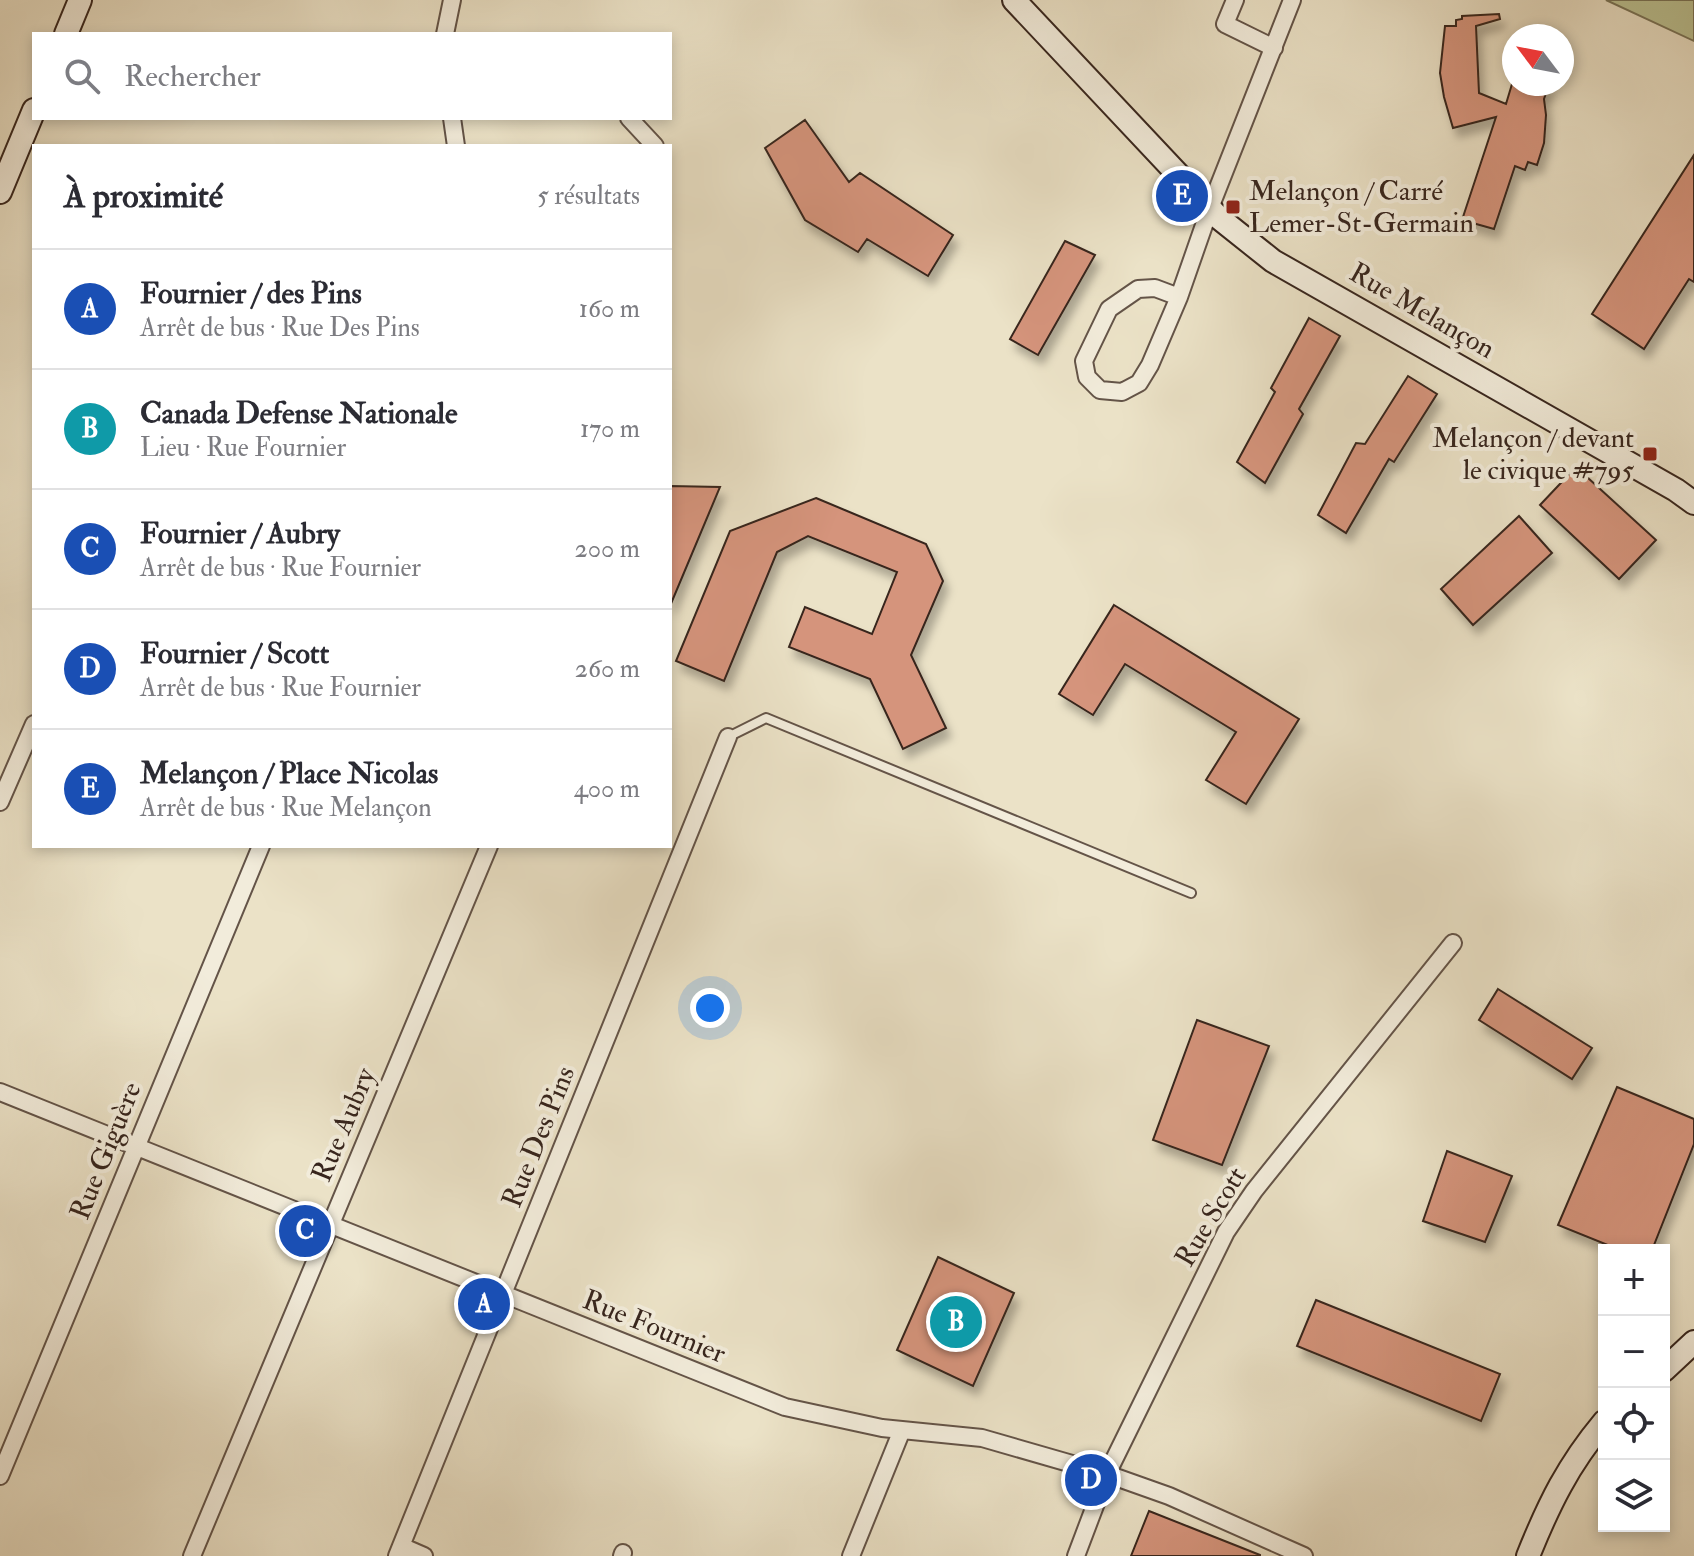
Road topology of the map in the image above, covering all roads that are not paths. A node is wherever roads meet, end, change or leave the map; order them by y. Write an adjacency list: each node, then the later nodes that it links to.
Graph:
1 (80, 0): 6 (street)
2 (452, 0): 7 (street)
3 (1014, 0): 16 (street, Rue Melançon)
4 (1235, 0): 8 (street)
5 (1292, 0): 8 (street)
6 (67, 32)
7 (445, 32)
8 (1274, 48): 16 (street)
9 (32, 114): 14 (street)
10 (452, 120): 12 (street)
11 (631, 120): 13 (street)
12 (456, 144)
13 (653, 144)
14 (5, 166): 15 (street)
15 (0, 192)
16 (1210, 208): 17 (street); 18 (street, Rue Melançon)
17 (1179, 297): 17 (street)
18 (1694, 503)
19 (32, 729): 21 (street)
20 (728, 737): 24 (lane); 29 (street, Rue Des Pins)
21 (0, 802)
22 (260, 848): 27 (street, Rue Giguère)
23 (488, 848): 28 (street, Rue Aubry)
24 (1191, 893)
25 (1453, 943): 34 (street, Rue Scott)
26 (0, 1092): 27 (street, Rue Fournier)
27 (136, 1147): 28 (street, Rue Fournier); 35 (street, Rue Giguère)
28 (331, 1225): 29 (street, Rue Fournier); 37 (street, Rue Aubry)
29 (503, 1294): 33 (street, Rue Fournier); 36 (street, Rue Des Pins)
30 (1694, 1342): 31 (street)
31 (1670, 1364)
32 (1598, 1429): 42 (street)
33 (902, 1430): 34 (street, Rue Fournier); 39 (street)
34 (1107, 1474): 40 (street, Rue Scott); 41 (street, Rue Fournier)
35 (0, 1476)
36 (399, 1551): 38 (street)
37 (192, 1556)
38 (424, 1556)
39 (851, 1556)
40 (1076, 1556)
41 (1304, 1556)
42 (1528, 1556)

